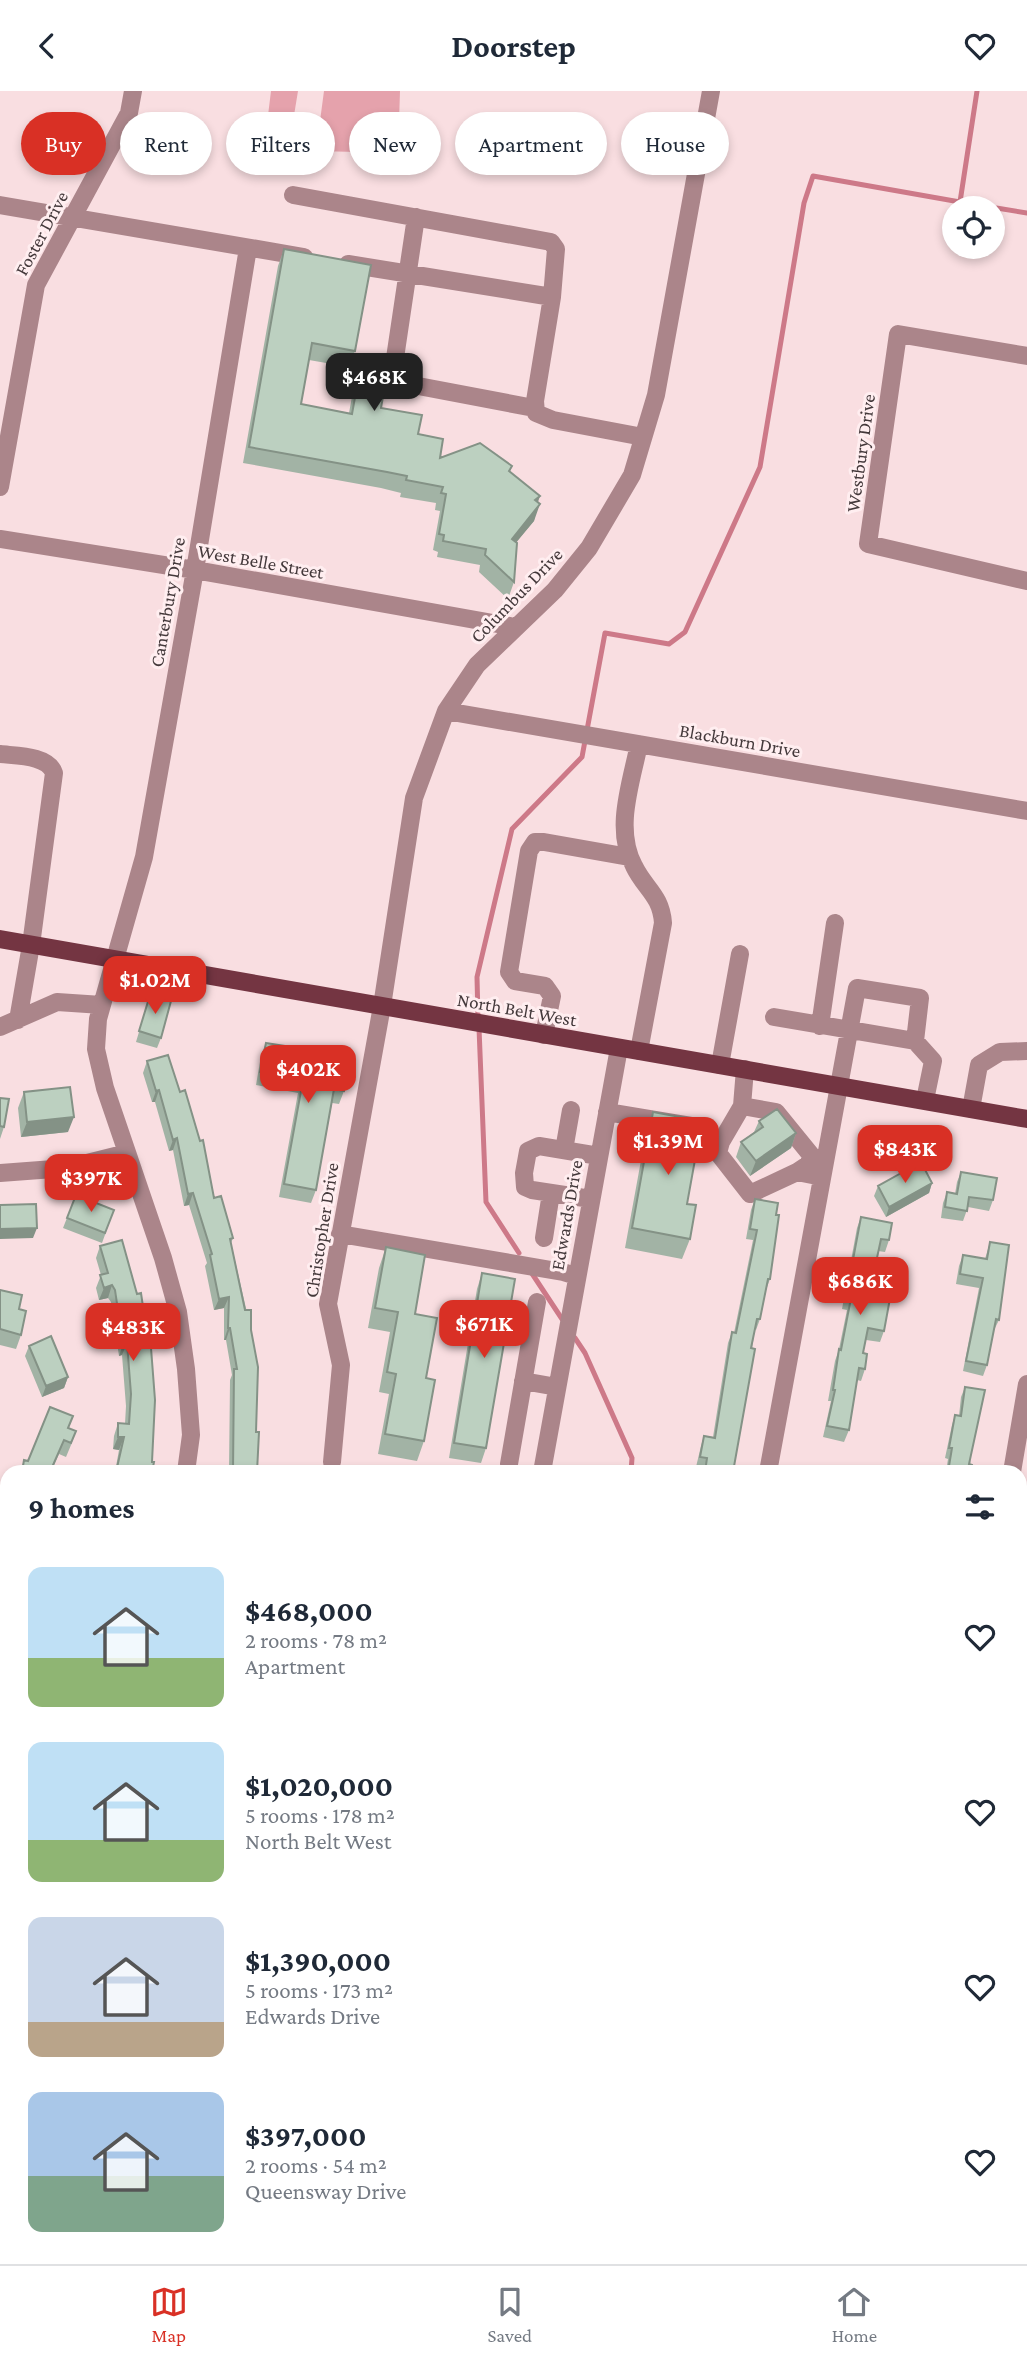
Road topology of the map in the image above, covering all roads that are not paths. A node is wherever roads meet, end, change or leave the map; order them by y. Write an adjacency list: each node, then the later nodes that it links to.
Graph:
1 (132, 91): 6 (street, Foster Drive)
2 (711, 91): 12 (street, Columbus Drive)
3 (293, 195): 5 (street)
4 (0, 205): 6 (street)
5 (416, 217): 8 (street); 9 (street)
6 (72, 218): 7 (street); 13 (street, Foster Drive)
7 (247, 248): 8 (street); 15 (street, Canterbury Drive)
8 (409, 274): 9 (street); 11 (street)
9 (552, 297): 11 (street)
10 (1027, 356): 16 (street, Westbury Drive)
11 (534, 408): 12 (street)
12 (643, 437): 17 (street, Columbus Drive)
13 (0, 487)
14 (0, 539): 15 (street, West Belle Street)
15 (195, 570): 17 (street, West Belle Street); 27 (street, Canterbury Drive)
16 (1027, 581)
17 (515, 627): 18 (street, Columbus Drive)
18 (446, 711): 19 (street, Blackburn Drive); 29 (street, Columbus Drive)
19 (639, 744): 21 (street, Blackburn Drive); 22 (street)
20 (0, 754): 25 (street)
21 (1027, 811)
22 (629, 857): 35 (street); 38 (street)
23 (835, 923): 32 (street)
24 (0, 939): 25 (main road, North Belt West)
25 (31, 945): 27 (main road, North Belt West); 31 (street)
26 (740, 954): 40 (street)
27 (115, 960): 28 (street, Canterbury Drive); 29 (main road, North Belt West)
28 (102, 1005): 31 (street); 51 (street, Canterbury Drive)
29 (382, 1006): 35 (main road, North Belt West); 58 (street, Christopher Drive)
30 (774, 1017): 32 (street)
31 (18, 1020): 33 (street)
32 (820, 1026): 34 (street)
33 (0, 1027)
34 (849, 1031): 36 (street); 36 (street); 42 (street)
35 (544, 1035): 37 (main road, North Belt West)
36 (915, 1041): 43 (street)
37 (619, 1048): 38 (main road, North Belt West); 47 (street, Edwards Drive)
38 (639, 1051): 40 (main road, North Belt West)
39 (1027, 1051): 45 (street)
40 (720, 1065): 41 (main road, North Belt West)
41 (745, 1069): 42 (main road, North Belt West); 44 (street)
42 (839, 1085): 43 (main road, North Belt West); 55 (street)
43 (925, 1100): 45 (main road, North Belt West)
44 (742, 1106): 53 (street); 53 (street)
45 (971, 1109): 48 (main road, North Belt West)
46 (571, 1110): 50 (street)
47 (607, 1112): 49 (street); 52 (street, Edwards Drive)
48 (1027, 1119)
49 (703, 1128)
50 (564, 1150): 52 (street); 56 (street)
51 (127, 1153): 54 (street); 67 (street, Canterbury Drive)
52 (599, 1156): 57 (street, Edwards Drive)
53 (797, 1172): 55 (street)
54 (0, 1173)
55 (822, 1177): 69 (street)
56 (551, 1193): 57 (street); 59 (street)
57 (591, 1199): 60 (street, Edwards Drive)
58 (340, 1234): 60 (street); 65 (street, Christopher Drive)
59 (544, 1238)
60 (576, 1276): 64 (street, Edwards Drive)
61 (537, 1302): 62 (street)
62 (523, 1381): 64 (street); 66 (street)
63 (1027, 1384): 70 (street)
64 (557, 1387): 68 (street, Edwards Drive)
65 (332, 1462)
66 (509, 1464)
67 (187, 1465)
68 (543, 1465)
69 (769, 1465)
70 (1013, 1465)

